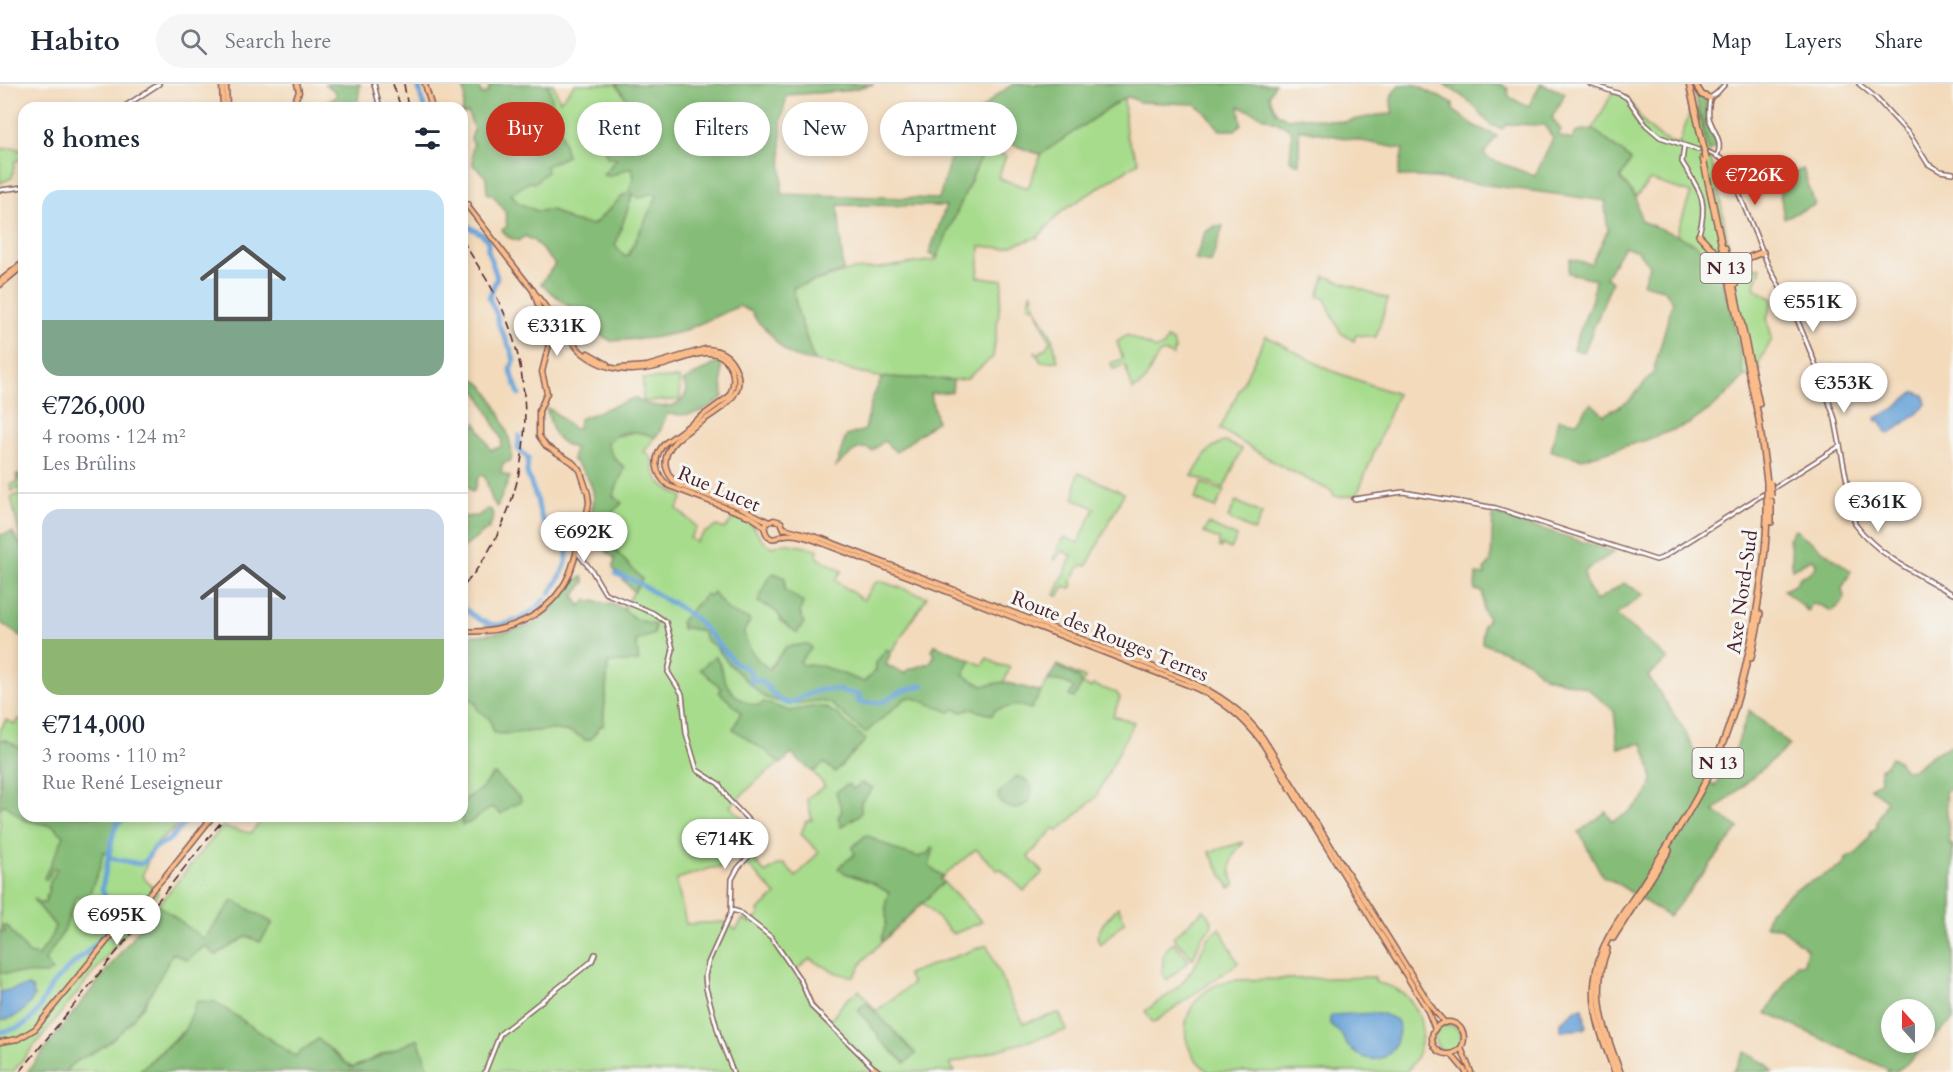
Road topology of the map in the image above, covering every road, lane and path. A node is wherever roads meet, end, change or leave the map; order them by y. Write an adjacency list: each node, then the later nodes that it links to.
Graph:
1 (159, 84): 12 (street)
2 (224, 84): 13 (main road)
3 (297, 84): 14 (main road)
4 (374, 84): 15 (street)
5 (425, 84): 16 (main road)
6 (1590, 84): 17 (street)
7 (1688, 84): 18 (highway, Axe Nord-Sud / N 13)
8 (1695, 84): 11 (highway)
9 (1725, 84): 11 (street)
10 (1859, 84): 21 (street)
11 (1710, 98): 19 (street)
12 (131, 102)
13 (225, 102)
14 (294, 102)
15 (378, 102)
16 (430, 102)
17 (1684, 146): 18 (street); 25 (street)
18 (1700, 146): 20 (highway, Axe Nord-Sud / N 13, bridge)
19 (1717, 155): 20 (street); 26 (street)
20 (1706, 156): 30 (highway, Axe Nord-Sud / N 13)
21 (1953, 173)
22 (18, 188): 23 (street)
23 (0, 190)
24 (468, 207): 29 (main road, Rue Lucet)
25 (1699, 235): 30 (highway)
26 (1763, 252): 30 (highway); 32 (street)
27 (18, 268): 28 (main road)
28 (0, 283)
29 (533, 289): 31 (main road, Rue Lucet); 38 (main road)
30 (1733, 292): 55 (highway, Axe Nord-Sud / N 13, bridge)
31 (552, 312): 34 (main road, Rue Lucet); 35 (main road, Rue Lucet)
32 (1840, 446): 33 (street); 39 (street)
33 (1354, 499)
34 (769, 522): 35 (main road); 36 (main road)
35 (765, 528): 37 (main road)
36 (784, 528): 37 (main road); 44 (main road, Route des Rouges Terres)
37 (782, 535): 45 (main road, Route des Rouges Terres)
38 (576, 551): 40 (main road); 42 (street)
39 (1953, 594)
40 (468, 631)
41 (208, 822): 46 (main road)
42 (732, 910): 49 (street); 51 (street)
43 (595, 954): 50 (street)
44 (1445, 1023): 45 (main road); 47 (main road)
45 (1435, 1029): 48 (main road)
46 (0, 1042)
47 (1460, 1047): 48 (main road); 54 (main road)
48 (1451, 1053): 53 (main road)
49 (874, 1068): 52 (main road)
50 (485, 1072)
51 (733, 1072)
52 (879, 1072)
53 (1466, 1072)
54 (1471, 1072)
55 (1618, 1072)

